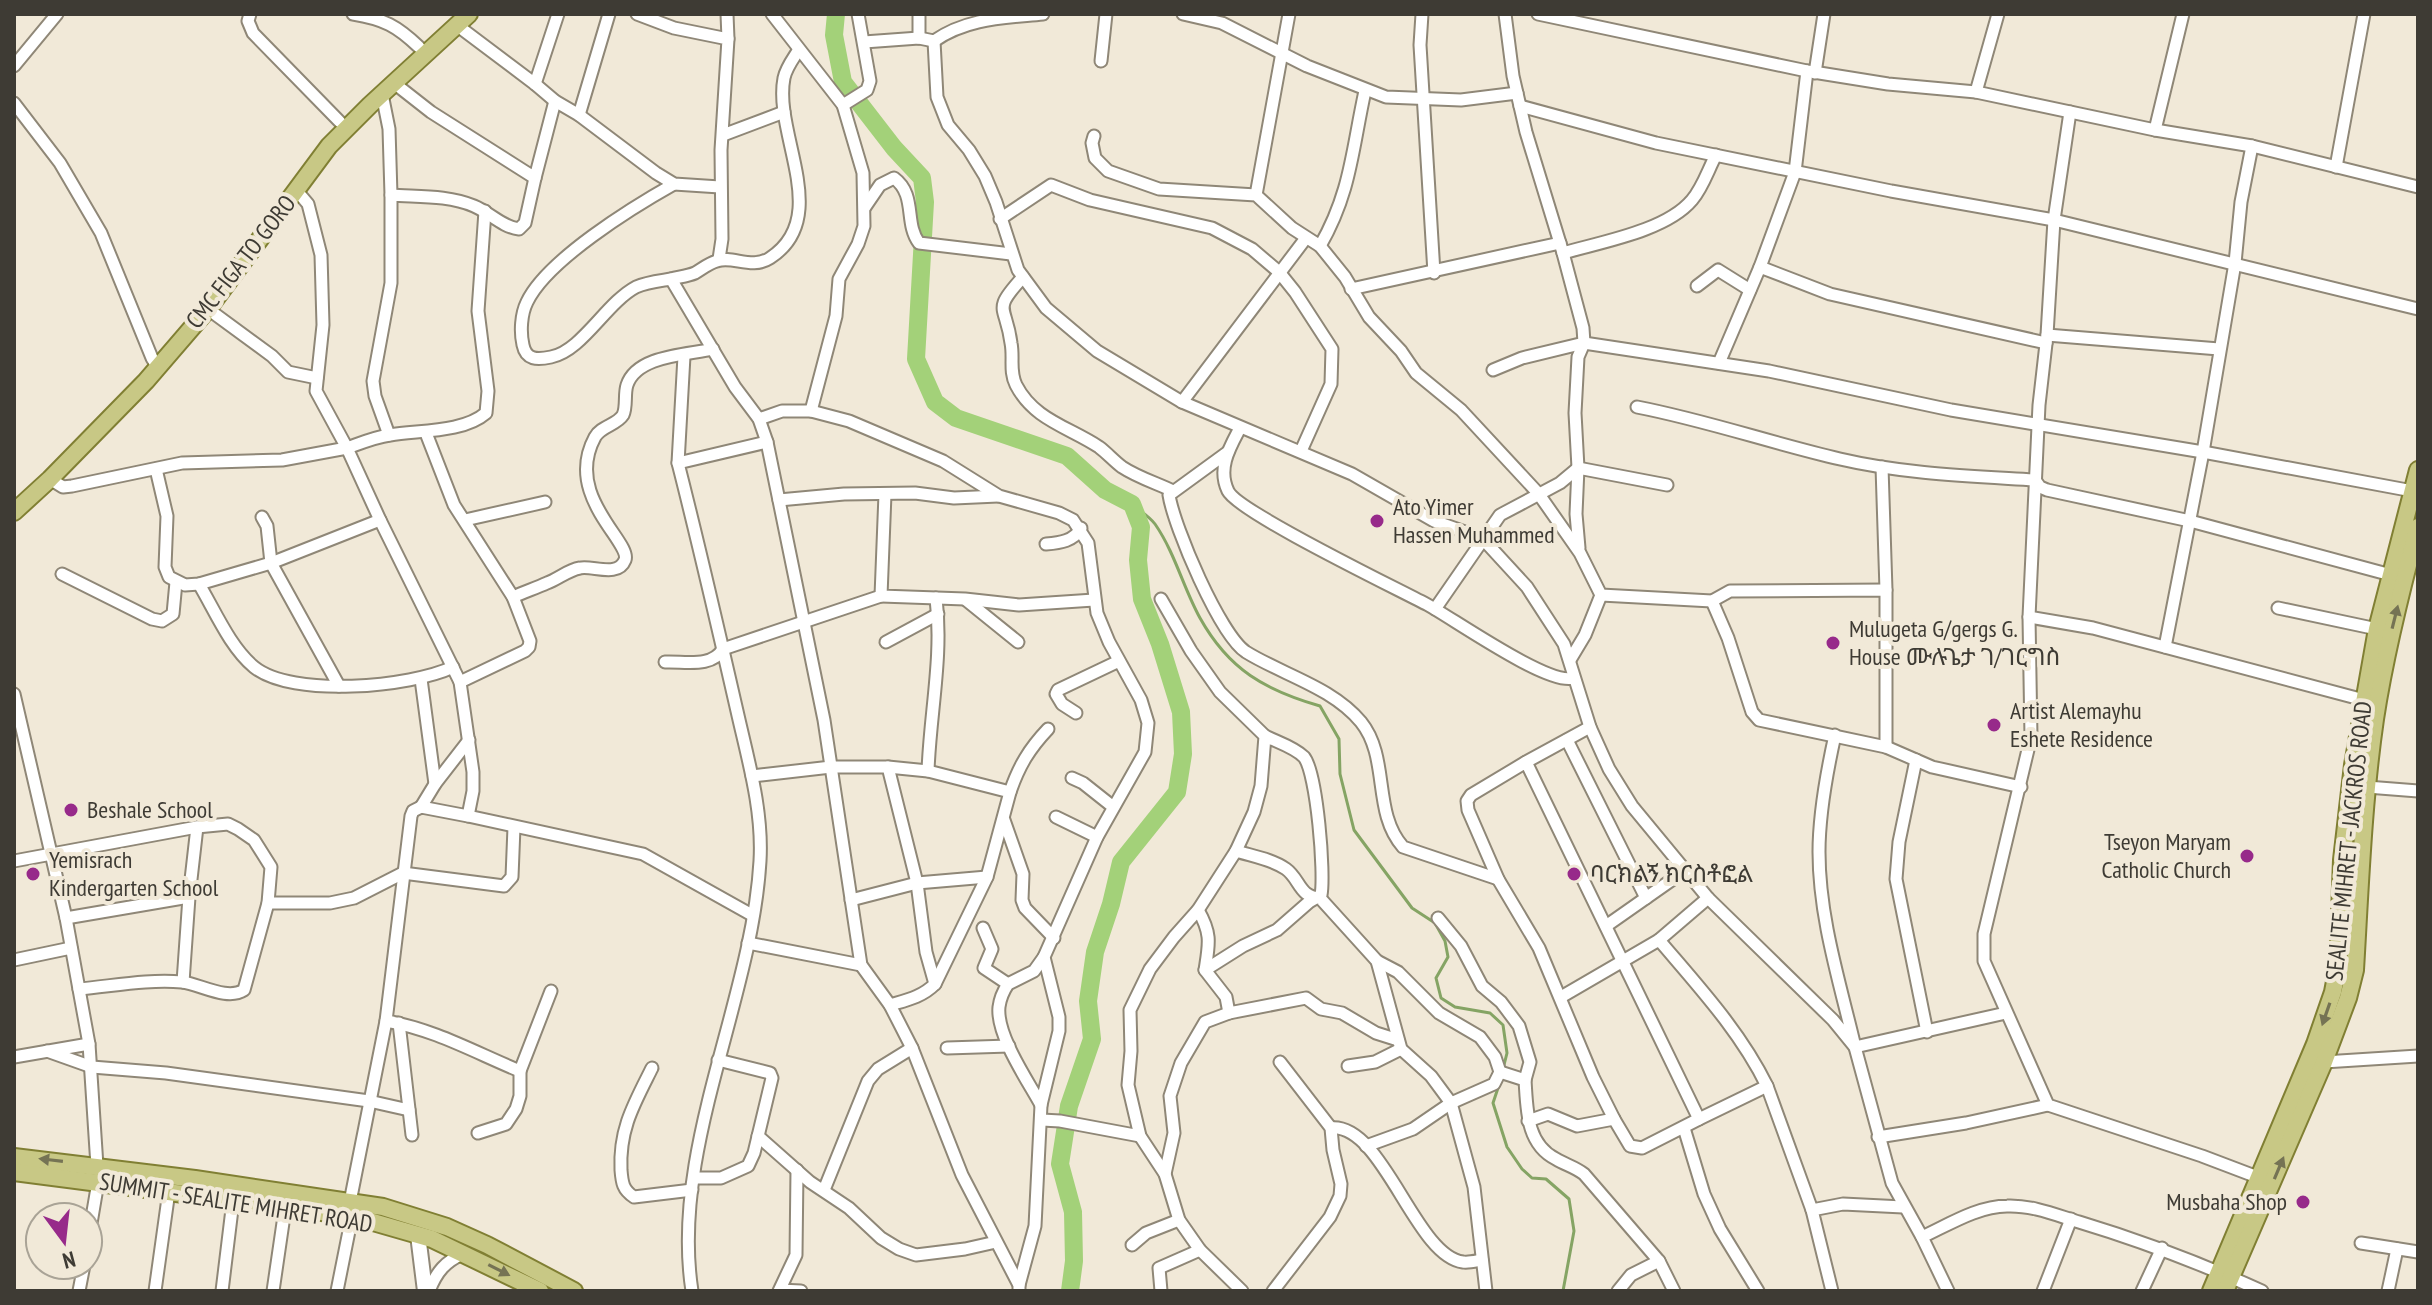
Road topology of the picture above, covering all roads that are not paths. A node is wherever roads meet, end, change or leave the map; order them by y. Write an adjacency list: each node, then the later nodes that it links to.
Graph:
1 (57, 14): 33 (street)
2 (250, 14): 48 (street)
3 (353, 14): 29 (street)
4 (558, 14): 35 (street)
5 (609, 14): 47 (street)
6 (637, 14): 24 (street)
7 (676, 14): 24 (street)
8 (727, 14): 26 (street)
9 (772, 14): 30 (street)
10 (858, 14): 28 (street)
11 (919, 14): 25 (street)
12 (1043, 14): 27 (street)
13 (1106, 14): 32 (street)
14 (1183, 14): 31 (street)
15 (1289, 14): 31 (street)
16 (1422, 14): 40 (street)
17 (1505, 14): 39 (street)
18 (1538, 14): 34 (street)
19 (1824, 14): 34 (street)
20 (1998, 14): 38 (street)
21 (2183, 14): 49 (street)
22 (2364, 14): 54 (street)
23 (460, 18): 29 (main road); 35 (street); 36 (main road, CMC FIGA TO GORO)
24 (674, 28): 26 (street)
25 (919, 38): 27 (street); 28 (street)
26 (728, 39): 50 (street)
27 (934, 41): 65 (street)
28 (864, 42): 42 (street)
29 (419, 47): 48 (main road)
30 (798, 51): 42 (street); 45 (street)
31 (1283, 54): 37 (street); 62 (street)
32 (1101, 61)
33 (14, 66)
34 (1811, 72): 38 (street); 55 (street)
35 (535, 84): 41 (street)
36 (388, 89): 56 (street); 60 (main road, CMC FIGA TO GORO); 61 (street)
37 (1365, 91): 40 (street); 68 (street)
38 (1976, 92): 46 (street)
39 (1517, 93): 40 (street); 44 (street)
40 (1424, 100): 75 (street)
41 (555, 101): 47 (street); 56 (street)
42 (848, 102): 63 (street)
43 (14, 103): 88 (street)
44 (1520, 106): 53 (street); 69 (street)
45 (784, 112): 50 (street); 71 (street)
46 (2070, 112): 49 (street); 66 (street)
47 (579, 115): 57 (street)
48 (340, 122): 88 (main road)
49 (2155, 130): 52 (street)
50 (723, 135): 58 (street)
51 (1094, 136): 62 (street)
52 (2252, 146): 54 (street); 72 (street)
53 (1716, 155): 55 (street); 69 (street)
54 (2336, 167): 59 (street)
55 (1795, 172): 66 (street); 73 (street)
56 (535, 178): 64 (street)
57 (674, 184): 58 (street); 77 (street)
58 (720, 187): 71 (street)
59 (2418, 187)
60 (297, 191): 81 (main road, CMC FIGA TO GORO); 91 (street)
61 (391, 195): 64 (street); 99 (street)
62 (1256, 195): 67 (street)
63 (864, 208): 70 (street); 94 (street)
64 (485, 211): 98 (street)
65 (1000, 219): 70 (street); 74 (street)
66 (2054, 220): 72 (street); 83 (street)
67 (1306, 238): 68 (street); 74 (street)
68 (1320, 246): 79 (street)
69 (1562, 248): 75 (street); 84 (street)
70 (1011, 254): 76 (street)
71 (719, 259): 77 (street)
72 (2235, 263): 82 (street); 86 (street)
73 (1760, 267): 80 (street); 83 (street)
74 (1279, 272): 92 (street); 102 (street)
75 (1434, 273): 79 (street)
76 (1023, 277): 92 (street); 113 (street)
77 (671, 279): 85 (street)
78 (1697, 286): 80 (street)
79 (1351, 289): 115 (street)
80 (1750, 290): 89 (street)
81 (208, 309): 88 (main road, CMC FIGA TO GORO); 91 (street)
82 (2418, 309)
83 (2046, 339): 86 (street); 96 (street)
84 (1584, 343): 89 (street); 90 (street); 107 (street)
85 (713, 349): 87 (street); 95 (street)
86 (2219, 349): 104 (street)
87 (684, 356): 105 (street); 139 (street)
88 (154, 362): 110 (main road, CMC FIGA TO GORO); 119 (main road)
89 (1719, 363): 96 (street)
90 (1493, 370)
91 (317, 378): 101 (street)
92 (1182, 402): 97 (street)
93 (1637, 407): 106 (street)
94 (811, 411): 95 (street); 117 (street)
95 (759, 419): 100 (street)
96 (2039, 425): 104 (street); 111 (street)
97 (1240, 428): 102 (street); 103 (street)
98 (426, 433): 99 (street); 124 (street)
99 (389, 435): 101 (street)
100 (767, 442): 105 (street); 118 (street)
101 (347, 448): 108 (street); 123 (street)
102 (1301, 451): 128 (street)
103 (1228, 452): 113 (street); 146 (street)
104 (2203, 452): 114 (street); 125 (street)
105 (678, 463): 154 (street)
106 (1882, 467): 111 (street); 136 (street)
107 (1578, 468): 112 (street); 115 (street); 130 (street)
108 (156, 469): 110 (street); 134 (street)
109 (2418, 470): 114 (main road, SEALITE MIHRET - JACKROS ROAD)
110 (50, 479): 121 (main road, CMC FIGA TO GORO)
111 (2035, 480): 125 (street); 148 (street)
112 (1667, 485)
113 (1173, 491): 201 (street)
114 (2415, 492): 133 (main road, SEALITE MIHRET - JACKROS ROAD)
115 (1538, 493): 128 (street); 130 (street)
116 (885, 494): 117 (street); 118 (street); 138 (street)
117 (999, 496): 127 (street)
118 (779, 500): 149 (street)
119 (14, 501)
120 (545, 502): 124 (street)
121 (14, 512)
122 (262, 517): 131 (street)
123 (380, 520): 131 (street); 158 (street)
124 (465, 520): 139 (street)
125 (2190, 521): 133 (street); 153 (street)
126 (2418, 527): 182 (main road, one-way to 126)
127 (1081, 528): 129 (street); 143 (street)
128 (1482, 538): 146 (street); 155 (street)
129 (1046, 544)
130 (1580, 553): 137 (street)
131 (271, 563): 135 (street); 162 (street)
132 (62, 574): 134 (street)
133 (2391, 575): 150 (main road, SEALITE MIHRET - JACKROS ROAD)
134 (176, 582): 135 (street)
135 (199, 584): 162 (street)
136 (1886, 590): 144 (street); 172 (street)
137 (1601, 595): 144 (street); 155 (street)
138 (881, 596): 140 (street); 149 (street)
139 (513, 597): 161 (street)
140 (936, 598): 141 (street); 147 (street)
141 (965, 599): 143 (street); 152 (street)
142 (1161, 599): 169 (street)
143 (1094, 600): 156 (street)
144 (1712, 601): 168 (street)
145 (2278, 608): 150 (street)
146 (1435, 609): 159 (street)
147 (938, 614): 151 (street); 177 (street)
148 (2029, 617): 153 (street); 181 (street)
149 (803, 622): 154 (street); 175 (street)
150 (2377, 629): 164 (main road, SEALITE MIHRET - JACKROS ROAD)
151 (886, 642)
152 (1018, 642)
153 (2165, 647): 164 (street)
154 (723, 649): 157 (street); 178 (street)
155 (1570, 660): 159 (street)
156 (1119, 661): 165 (street); 185 (street)
157 (665, 662)
158 (453, 667): 160 (street); 161 (street)
159 (1573, 678): 166 (street)
160 (421, 679): 162 (street); 180 (street)
161 (460, 682): 170 (street)
162 (339, 686)
163 (14, 694): 194 (street)
164 (2364, 700): 195 (main road, SEALITE MIHRET - JACKROS ROAD)
165 (1076, 713)
166 (1590, 727): 171 (street); 198 (street)
167 (1048, 729): 184 (street)
168 (1835, 735): 172 (street); 239 (street)
169 (1265, 736): 193 (street); 204 (street)
170 (469, 740): 180 (street); 187 (street)
171 (1567, 740): 174 (street); 205 (street)
172 (1886, 747): 173 (street)
173 (1916, 760): 181 (street); 235 (street)
174 (1526, 762): 201 (street); 213 (street)
175 (831, 767): 176 (street); 178 (street); 207 (street)
176 (888, 767): 177 (street); 202 (street)
177 (928, 771): 184 (street)
178 (752, 776): 210 (street)
179 (1072, 778): 185 (street)
180 (435, 784): 186 (street)
181 (2021, 787): 233 (street)
182 (2367, 787): 183 (street); 197 (main road)
183 (2418, 791)
184 (1010, 792): 189 (street)
185 (1112, 806): 192 (street)
186 (421, 807): 187 (street); 199 (street)
187 (468, 816): 191 (street)
188 (1056, 817): 192 (street)
189 (1004, 820): 200 (street); 215 (street)
190 (197, 827): 194 (street); 203 (street); 208 (street)
191 (514, 827): 199 (street); 210 (street)
192 (1097, 837): 215 (street)
193 (1236, 851): 204 (street); 209 (street)
194 (51, 853): 196 (street); 211 (street)
195 (2342, 860): 197 (main road); 277 (main road, SEALITE MIHRET - JACKROS ROAD, one-way to 277)
196 (14, 861)
197 (2361, 861): 247 (main road)
198 (1683, 872): 205 (street); 206 (street)
199 (403, 873): 208 (street); 234 (street)
200 (987, 877): 202 (street); 226 (street)
201 (1498, 879): 230 (street)
202 (917, 883): 207 (street); 226 (street)
203 (189, 897): 211 (street); 225 (street)
204 (1320, 898): 221 (street); 224 (street)
205 (1646, 898): 213 (street)
206 (1708, 898): 216 (street); 239 (street)
207 (851, 900): 223 (street)
208 (268, 903): 225 (street)
209 (1198, 910): 224 (street); 269 (street)
210 (752, 915): 217 (street)
211 (66, 918): 218 (street)
212 (1438, 918): 253 (street)
213 (1606, 926): 222 (street)
214 (983, 928): 227 (street)
215 (1054, 938): 219 (street)
216 (1659, 940): 222 (street); 254 (street)
217 (748, 943): 223 (street); 245 (street)
218 (71, 948): 220 (street); 228 (street)
219 (1044, 957): 227 (street); 257 (street)
220 (14, 960)
221 (1377, 961): 237 (street); 252 (street)
222 (1624, 962): 230 (street); 261 (street)
223 (861, 965): 231 (street)
224 (1205, 970): 232 (street)
225 (183, 982): 228 (street)
226 (935, 984): 231 (street)
227 (1008, 984): 238 (street)
228 (79, 989): 236 (street)
229 (551, 991): 251 (street)
230 (1561, 997): 260 (street)
231 (890, 1005): 240 (street)
232 (1229, 1013): 237 (street); 276 (street)
233 (2006, 1013): 235 (street); 258 (street)
234 (392, 1022): 251 (street); 255 (street); 259 (street)
235 (1927, 1032): 239 (street)
236 (89, 1044): 242 (street); 249 (street)
237 (1399, 1044): 248 (street); 256 (street)
238 (1009, 1046): 241 (street); 257 (street)
239 (1855, 1047): 270 (street)
240 (912, 1048): 279 (street); 291 (street)
241 (947, 1048)
242 (47, 1051): 244 (street); 249 (street)
243 (2418, 1056): 247 (street)
244 (14, 1057)
245 (718, 1060): 268 (street); 278 (street)
246 (1280, 1062): 264 (street)
247 (2324, 1062): 301 (main road, one-way to 247)
248 (1348, 1066)
249 (92, 1067): 255 (street); 275 (street)
250 (652, 1068): 278 (street)
251 (520, 1071): 266 (street)
252 (1500, 1072): 253 (street); 256 (street)
253 (1519, 1078): 263 (street)
254 (1767, 1086): 261 (street); 286 (street)
255 (369, 1101): 259 (street); 285 (street)
256 (1451, 1103): 271 (street); 299 (street)
257 (1041, 1105): 262 (street)
258 (2048, 1105): 270 (street); 277 (street)
259 (409, 1110): 267 (street)
260 (1614, 1119): 263 (street); 265 (street)
261 (1699, 1119): 265 (street)
262 (1042, 1120): 269 (street); 302 (street)
263 (1528, 1121): 300 (street)
264 (1331, 1128): 271 (street); 315 (street)
265 (1684, 1128): 319 (street)
266 (478, 1133)
267 (412, 1135)
268 (758, 1136): 273 (street); 278 (street)
269 (1140, 1136): 276 (street)
270 (1878, 1137): 283 (street)
271 (1366, 1146): 299 (street)
272 (14, 1157): 275 (main road, one-way to 272)
273 (797, 1170): 279 (street); 303 (street)
274 (14, 1172): 275 (main road, SUMMIT - SEALITE MIHRET ROAD)
275 (98, 1174): 280 (main road, SUMMIT - SEALITE MIHRET ROAD); 281 (street); 285 (main road)
276 (1165, 1174): 288 (street)
277 (2260, 1178): 301 (main road, SEALITE MIHRET - JACKROS ROAD)
278 (693, 1184): 311 (street)
279 (824, 1190): 291 (street)
280 (169, 1191): 282 (main road, SUMMIT - SEALITE MIHRET ROAD); 304 (street)
281 (94, 1201)
282 (233, 1201): 284 (main road, SUMMIT - SEALITE MIHRET ROAD); 305 (street)
283 (1903, 1207): 286 (street); 290 (street)
284 (285, 1209): 285 (main road, SUMMIT - SEALITE MIHRET ROAD); 306 (street)
285 (351, 1209): 289 (main road, SUMMIT - SEALITE MIHRET ROAD); 307 (street); 310 (main road)
286 (1812, 1210): 320 (street)
287 (2071, 1219): 290 (street); 294 (street); 322 (street)
288 (1179, 1220): 293 (street); 296 (street)
289 (418, 1235): 298 (main road, SUMMIT - SEALITE MIHRET ROAD); 308 (street)
290 (1922, 1237): 321 (street)
291 (996, 1242): 302 (street)
292 (2361, 1243): 295 (street)
293 (1132, 1245)
294 (2162, 1248): 301 (street); 323 (street)
295 (2397, 1249): 297 (street); 326 (street)
296 (1200, 1250): 313 (street); 314 (street)
297 (2418, 1252)
298 (464, 1253): 308 (street); 309 (main road, SUMMIT - SEALITE MIHRET ROAD, one-way to 309)
299 (1482, 1260): 316 (street)
300 (1659, 1261): 317 (street); 318 (street)
301 (2226, 1280): 324 (main road, SEALITE MIHRET - JACKROS ROAD); 325 (street)
302 (1019, 1288)
303 (780, 1290): 312 (street)
304 (155, 1291)
305 (222, 1291)
306 (273, 1291)
307 (337, 1291)
308 (427, 1291)
309 (540, 1291)
310 (574, 1291)
311 (692, 1291)
312 (801, 1291)
313 (1161, 1291)
314 (1242, 1291)
315 (1273, 1291)
316 (1486, 1291)
317 (1618, 1291)
318 (1674, 1291)
319 (1758, 1291)
320 (1832, 1291)
321 (1948, 1291)
322 (2043, 1291)
323 (2142, 1291)
324 (2211, 1291)
325 (2262, 1291)
326 (2388, 1291)

